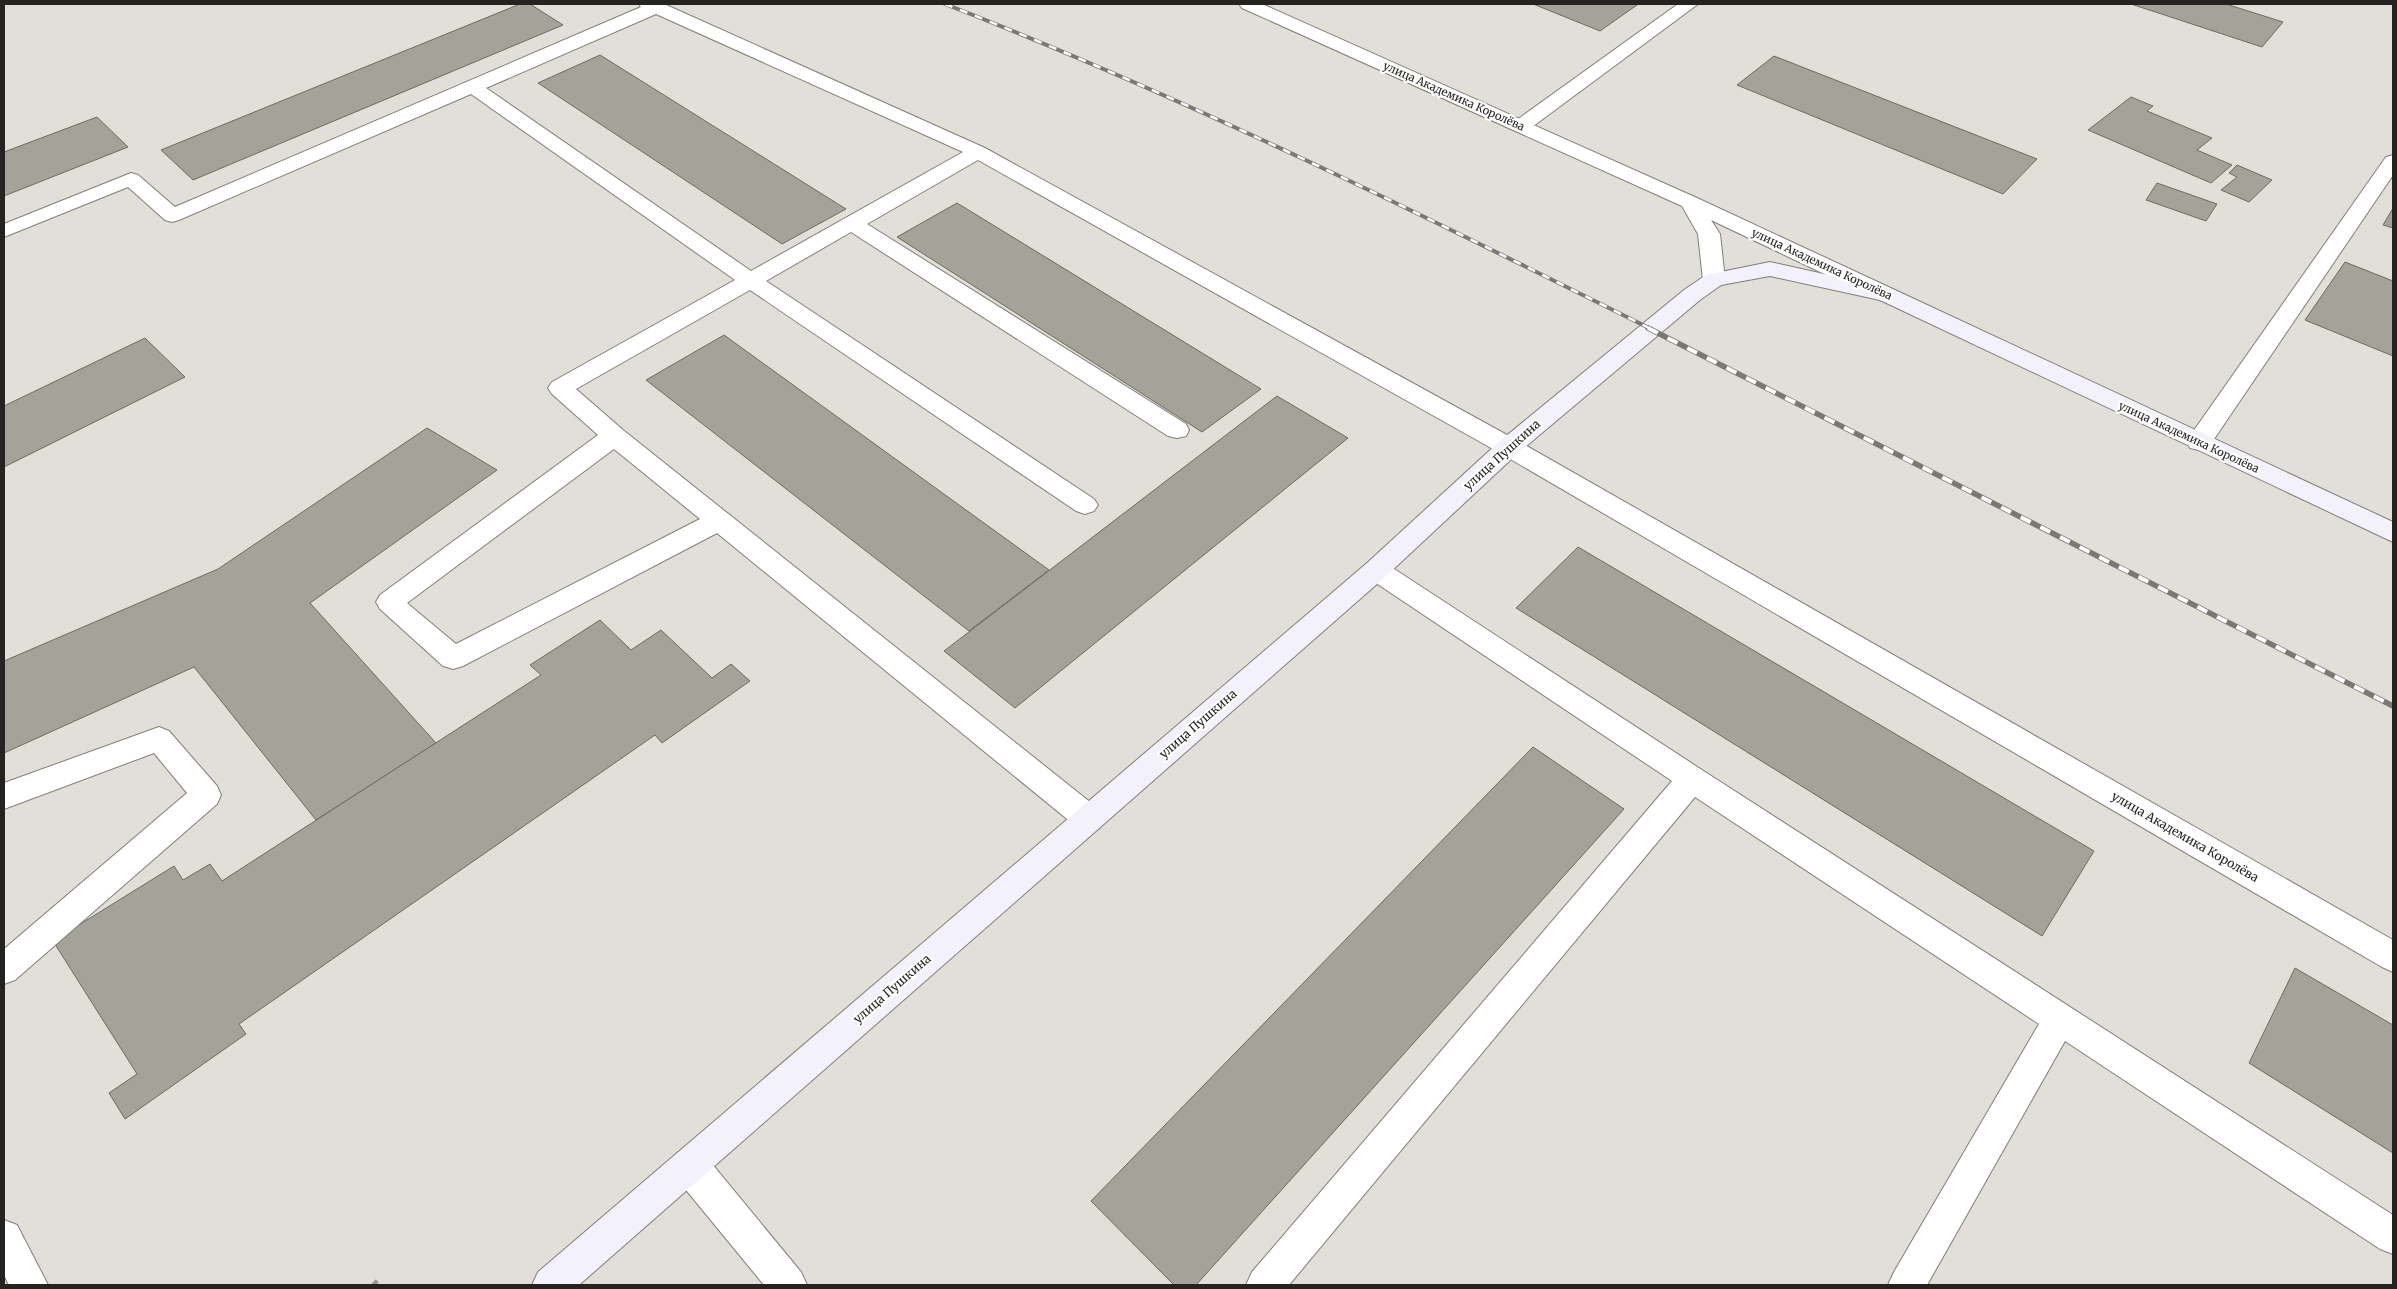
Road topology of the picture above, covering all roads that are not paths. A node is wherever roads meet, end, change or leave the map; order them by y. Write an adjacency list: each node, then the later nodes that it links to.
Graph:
1 (1248, 4): 5 (street, улица Академика Королёва)
2 (1689, 4): 5 (street)
3 (653, 6): 4 (street); 6 (street, улица Академика Королёва)
4 (474, 88): 10 (street); 11 (street)
5 (1521, 126): 8 (street, улица Академика Королёва)
6 (978, 152): 9 (street); 17 (street, улица Академика Королёва)
7 (2393, 161): 16 (street)
8 (1690, 202): 12 (street); 13 (street, улица Академика Королёва)
9 (851, 223): 11 (street); 14 (street)
10 (4, 231)
11 (750, 280): 15 (street); 18 (street)
12 (1714, 280): 13 (main road, улица Пушкина); 17 (main road, улица Пушкина)
13 (1887, 294): 16 (main road, улица Академика Королёва)
14 (1177, 430)
15 (614, 436): 19 (street); 19 (street)
16 (2199, 442): 20 (main road, улица Академика Королёва)
17 (1509, 447): 21 (main road, улица Пушкина); 25 (street, улица Академика Королёва)
18 (1085, 506)
19 (720, 520): 24 (street)
20 (2393, 533)
21 (1376, 570): 22 (street); 24 (main road, улица Пушкина)
22 (1692, 779): 27 (street); 34 (street)
23 (4, 796): 26 (street)
24 (1088, 819): 28 (main road, улица Пушкина)
25 (2393, 957)
26 (4, 969)
27 (2060, 1019): 29 (street); 35 (street)
28 (690, 1166): 32 (main road, улица Пушкина); 33 (street)
29 (2393, 1236)
30 (4, 1238): 31 (street)
31 (29, 1285)
32 (551, 1285)
33 (788, 1285)
34 (1266, 1285)
35 (1907, 1285)

